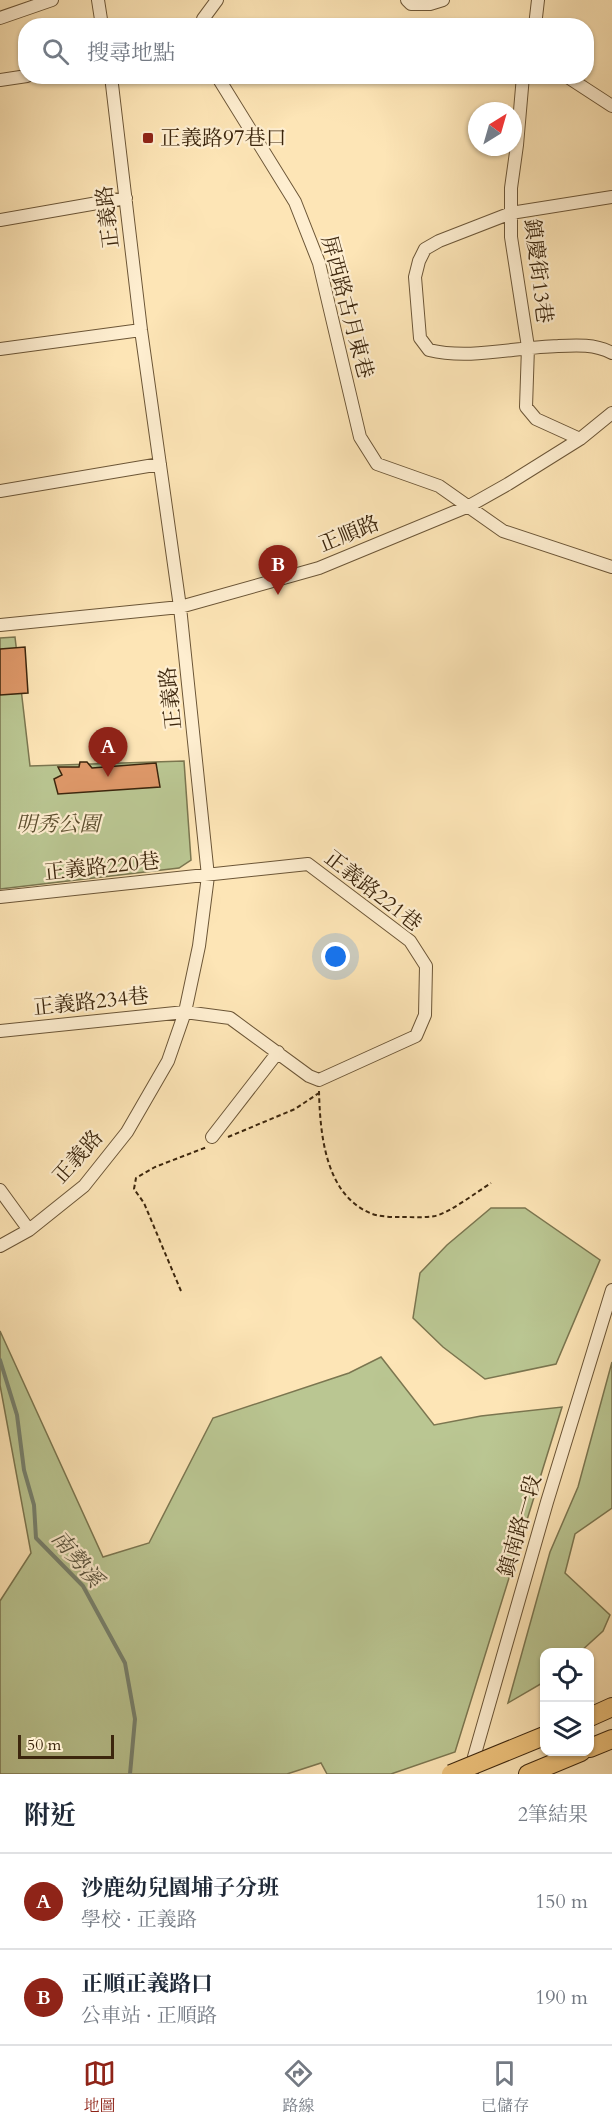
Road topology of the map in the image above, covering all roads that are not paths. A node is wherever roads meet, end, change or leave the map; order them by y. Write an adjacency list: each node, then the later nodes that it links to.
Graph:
1 (52, 0): 7 (street)
2 (98, 0): 8 (street)
3 (217, 0): 9 (street)
4 (407, 0): 5 (street)
5 (443, 0)
6 (538, 0): 10 (street)
7 (0, 18)
8 (101, 18)
9 (204, 18)
10 (536, 18)
11 (18, 77): 12 (street)
12 (0, 80)
13 (112, 84): 19 (street, 正義路)
14 (222, 84): 30 (street, 屏西路古月東巷)
15 (522, 84): 20 (street, 鎮慶街13巷)
16 (578, 84): 17 (street)
17 (612, 106)
18 (612, 197): 20 (street)
19 (126, 198): 21 (street); 22 (street, 正義路)
20 (511, 213): 23 (street, 鎮慶街13巷); 23 (street)
21 (0, 220)
22 (141, 330): 24 (street); 28 (street, 正義路)
23 (528, 347): 25 (street); 27 (street, 鎮慶街13巷)
24 (0, 349)
25 (612, 353)
26 (612, 413): 27 (street, 正順路)
27 (579, 439): 30 (street, 正順路)
28 (160, 464): 29 (street); 32 (street, 正義路)
29 (0, 491)
30 (469, 506): 31 (street, 屏西路古月東巷); 32 (street, 正順路)
31 (612, 567)
32 (180, 607): 33 (street, 正順路); 34 (street, 正義路)
33 (0, 624)
34 (208, 876): 35 (street, 正義路220巷); 36 (street, 正義路); 38 (street, 正義路221巷)
35 (0, 897)
36 (186, 1012): 37 (street, 正義路234巷); 38 (street); 41 (street, 正義路)
37 (0, 1031)
38 (278, 1052): 39 (street)
39 (217, 1140)
40 (0, 1190): 41 (street)
41 (28, 1230): 42 (street, 正義路)
42 (0, 1246)
43 (612, 1290): 51 (street, 鎮南路一段)
44 (612, 1707): 45 (highway)
45 (594, 1715)
46 (540, 1738): 50 (highway, bridge)
47 (612, 1739): 48 (highway)
48 (594, 1746)
49 (571, 1756): 52 (highway)
50 (452, 1774)
51 (473, 1774)
52 (528, 1774)

